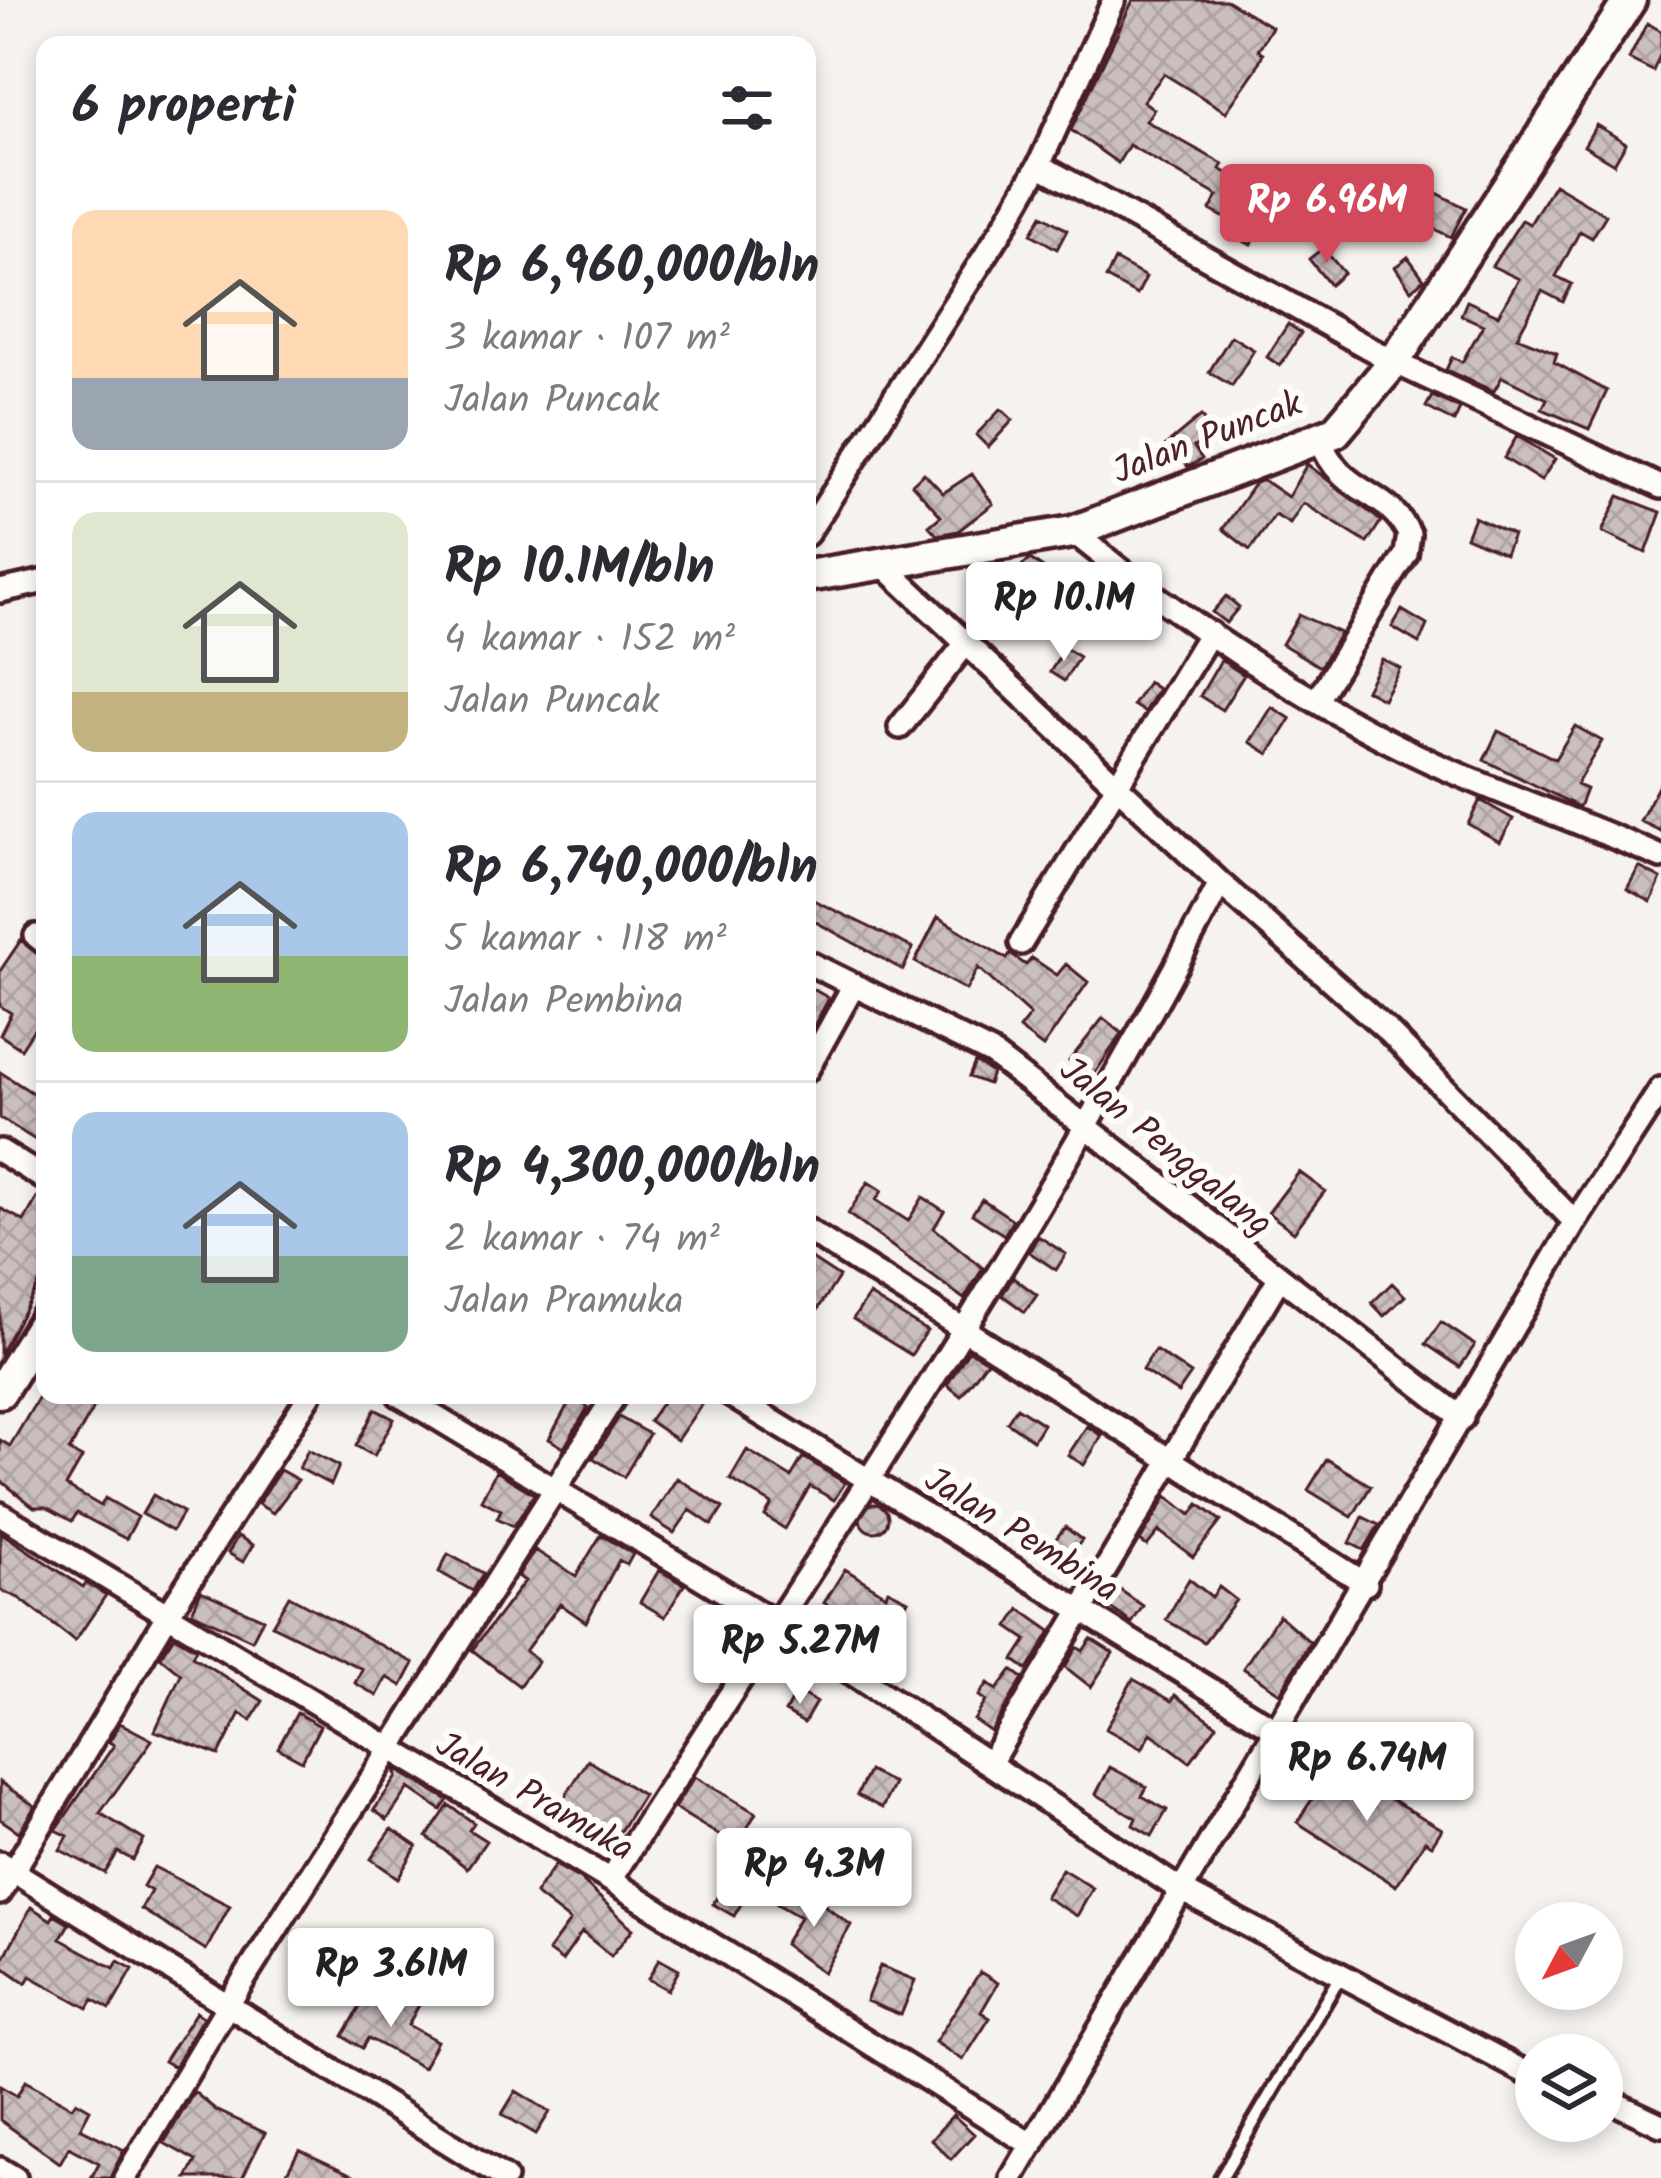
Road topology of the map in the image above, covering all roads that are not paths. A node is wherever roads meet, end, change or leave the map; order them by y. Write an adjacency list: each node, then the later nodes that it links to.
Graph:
1 (1114, 0): 3 (street)
2 (1630, 0): 4 (street, Jalan Puncak)
3 (1039, 165): 4 (street); 7 (street)
4 (1394, 362): 5 (street, Jalan Puncak); 6 (street)
5 (1320, 439): 8 (street, Jalan Puncak); 15 (street)
6 (1661, 487)
7 (816, 520)
8 (1073, 532): 9 (street, Jalan Puncak); 13 (street)
9 (881, 563): 10 (street, Jalan Puncak); 14 (street)
10 (816, 574)
11 (36, 583): 12 (street)
12 (0, 591)
13 (1210, 633): 15 (street); 17 (street)
14 (968, 641): 16 (street); 17 (street)
15 (1316, 700): 18 (street)
16 (900, 727)
17 (1122, 785): 19 (street); 20 (street)
18 (1661, 857)
19 (1220, 883): 25 (street); 28 (street)
20 (1021, 943)
21 (816, 966): 22 (street, Jalan Penggalang)
22 (854, 985): 23 (street); 25 (street, Jalan Penggalang)
23 (816, 1054)
24 (1661, 1089): 28 (street)
25 (1090, 1126): 30 (street, Jalan Penggalang); 31 (street)
26 (0, 1151): 27 (street)
27 (36, 1173)
28 (1575, 1222): 38 (street)
29 (816, 1236): 31 (street)
30 (1278, 1280): 38 (street, Jalan Penggalang); 39 (street)
31 (963, 1326): 39 (street); 40 (street)
32 (36, 1334): 33 (street)
33 (0, 1392)
34 (304, 1404): 45 (street)
35 (415, 1404): 41 (street)
36 (608, 1404): 41 (street)
37 (745, 1404): 40 (street, Jalan Pembina)
38 (1462, 1418): 43 (street)
39 (1169, 1460): 43 (street); 44 (street)
40 (872, 1483): 44 (street, Jalan Pembina); 46 (street)
41 (558, 1486): 46 (street); 48 (street)
42 (0, 1514): 45 (street, Jalan Pramuka)
43 (1366, 1584): 47 (street)
44 (1077, 1610): 47 (street, Jalan Pembina); 49 (street)
45 (170, 1611): 48 (street, Jalan Pramuka); 50 (street)
46 (776, 1623): 49 (street); 51 (street)
47 (1278, 1731): 52 (street)
48 (392, 1753): 51 (street, Jalan Pramuka); 55 (street)
49 (990, 1763): 52 (street)
50 (7, 1867): 53 (street); 55 (street)
51 (610, 1880): 59 (street, Jalan Pramuka)
52 (1179, 1888): 54 (street); 59 (street)
53 (0, 1893)
54 (1339, 1978): 56 (street); 65 (lane)
55 (229, 2003): 62 (street); 63 (street)
56 (1515, 2067)
57 (1623, 2107): 58 (street)
58 (1661, 2125)
59 (1032, 2145): 64 (street)
60 (0, 2169): 61 (street)
61 (15, 2178)
62 (125, 2178)
63 (505, 2178)
64 (1012, 2178)
65 (1220, 2178)

